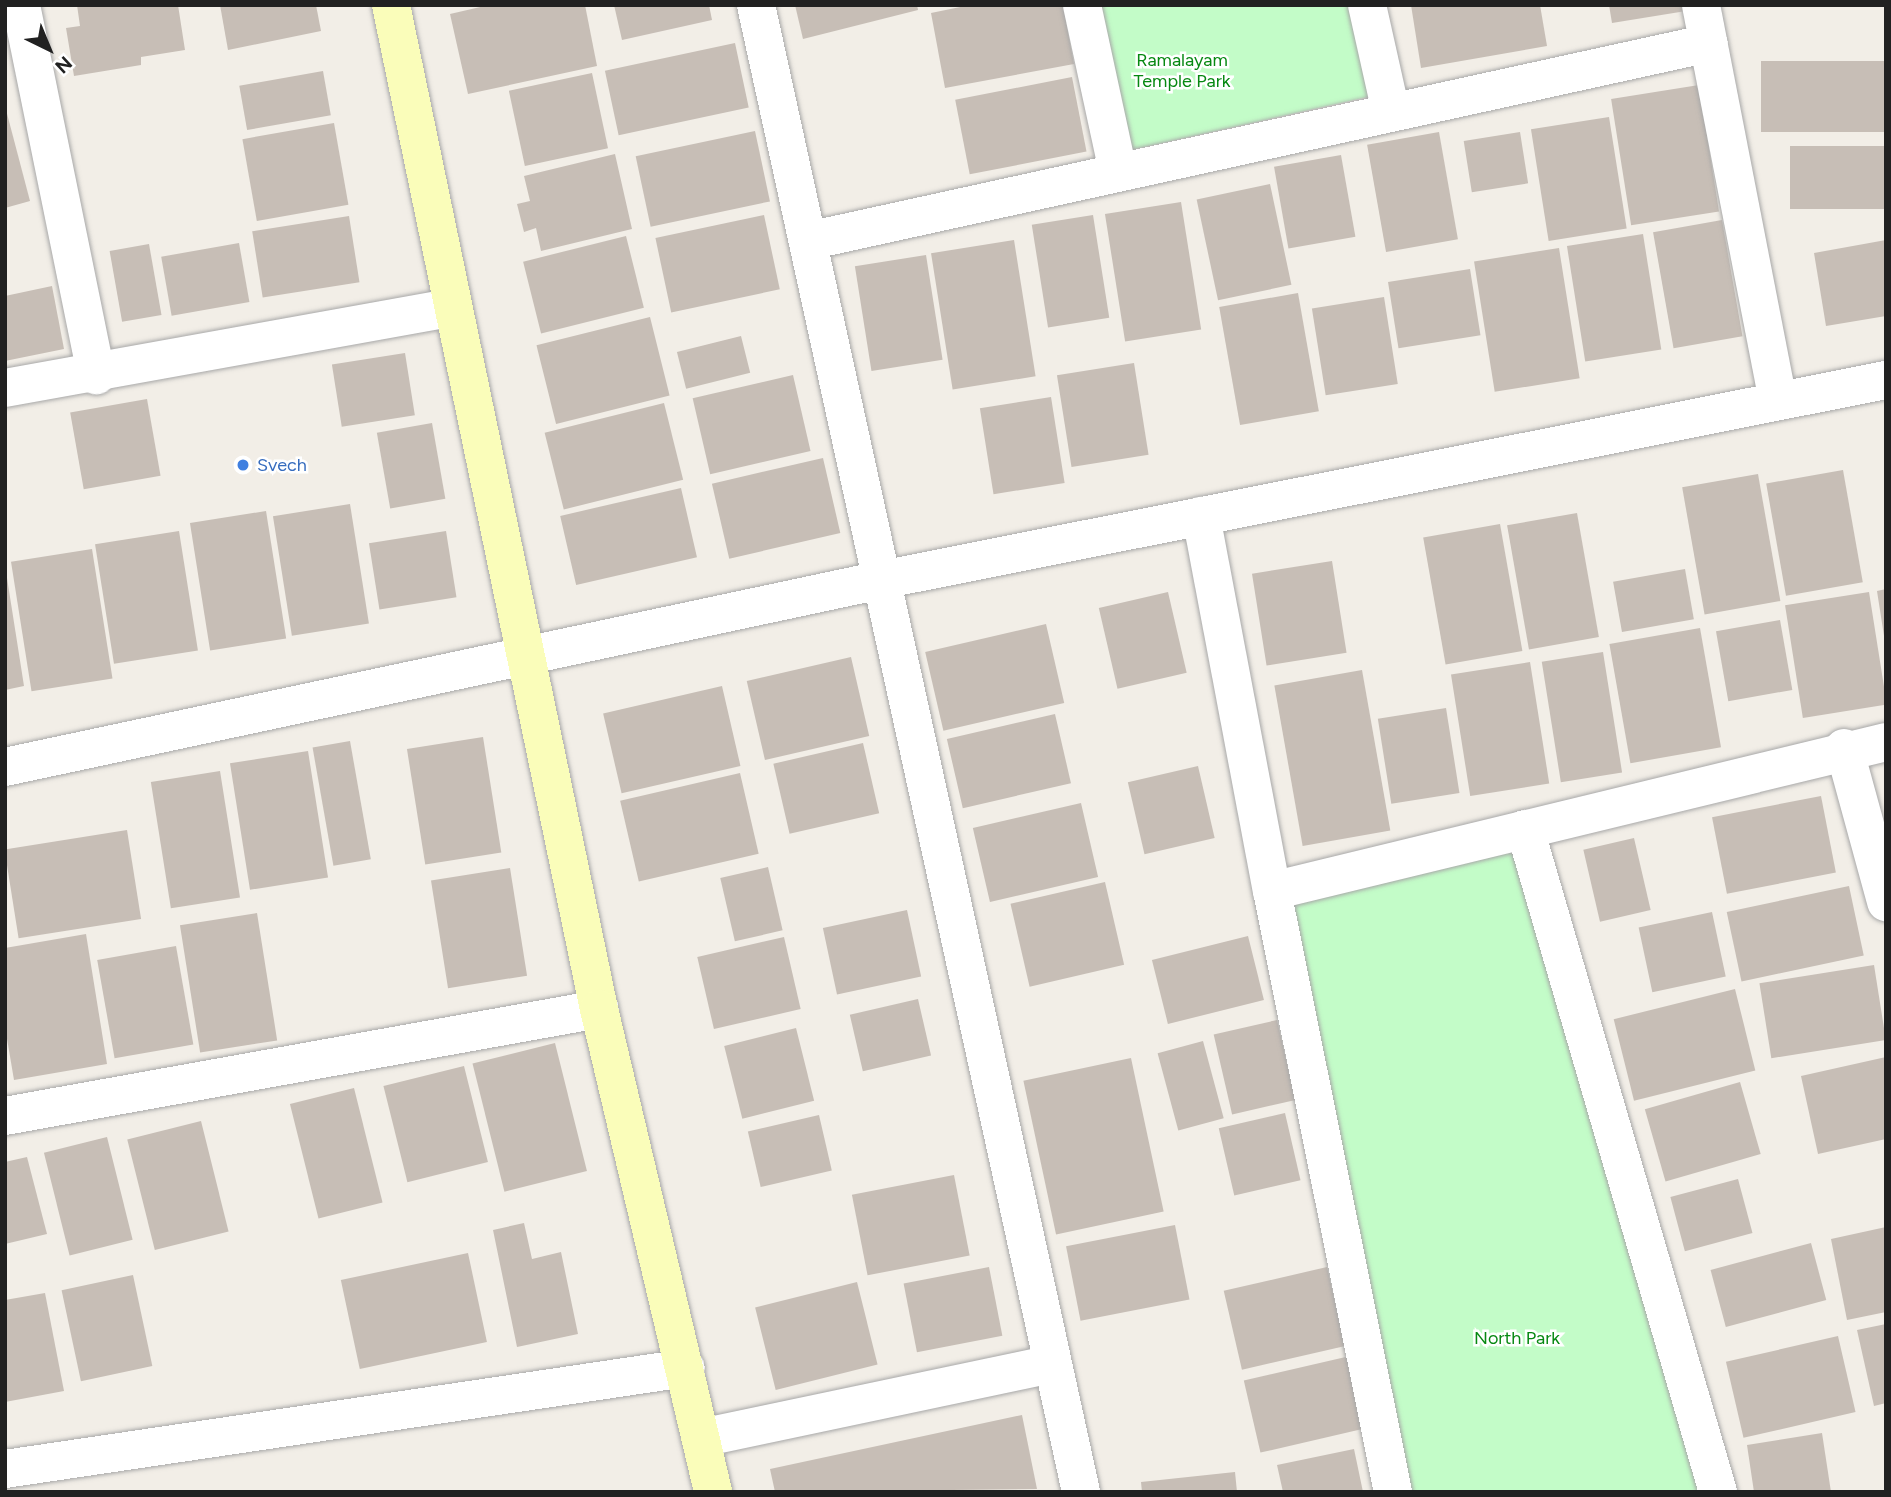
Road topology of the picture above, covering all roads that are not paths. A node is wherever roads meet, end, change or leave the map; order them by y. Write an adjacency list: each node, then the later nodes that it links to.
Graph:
1 (20, 5): 8 (street)
2 (391, 5): 12 (street)
3 (756, 5): 11 (street)
4 (1083, 5): 10 (street)
5 (1367, 5): 9 (street)
6 (1701, 5): 7 (street)
7 (1709, 43): 9 (street); 16 (street)
8 (18, 63): 13 (street)
9 (1391, 112): 10 (street)
10 (1118, 172): 11 (street)
11 (808, 241): 18 (street)
12 (449, 307): 13 (street); 19 (street)
13 (96, 375): 15 (street)
14 (1886, 380): 16 (street)
15 (5, 388)
16 (1778, 401): 17 (street)
17 (1201, 516): 18 (street); 24 (street)
18 (881, 580): 19 (street); 28 (street)
19 (525, 658): 22 (street); 26 (street)
20 (1886, 742): 21 (street)
21 (1844, 748): 23 (street); 25 (street)
22 (5, 767)
23 (1525, 829): 24 (street); 35 (street)
24 (1272, 891): 34 (street)
25 (1886, 902)
26 (599, 1009): 27 (street); 29 (street)
27 (5, 1116)
28 (1051, 1364): 30 (street); 33 (street)
29 (686, 1368): 30 (street); 31 (street)
30 (701, 1438): 32 (street)
31 (5, 1469)
32 (713, 1492)
33 (1081, 1492)
34 (1393, 1492)
35 (1718, 1492)

